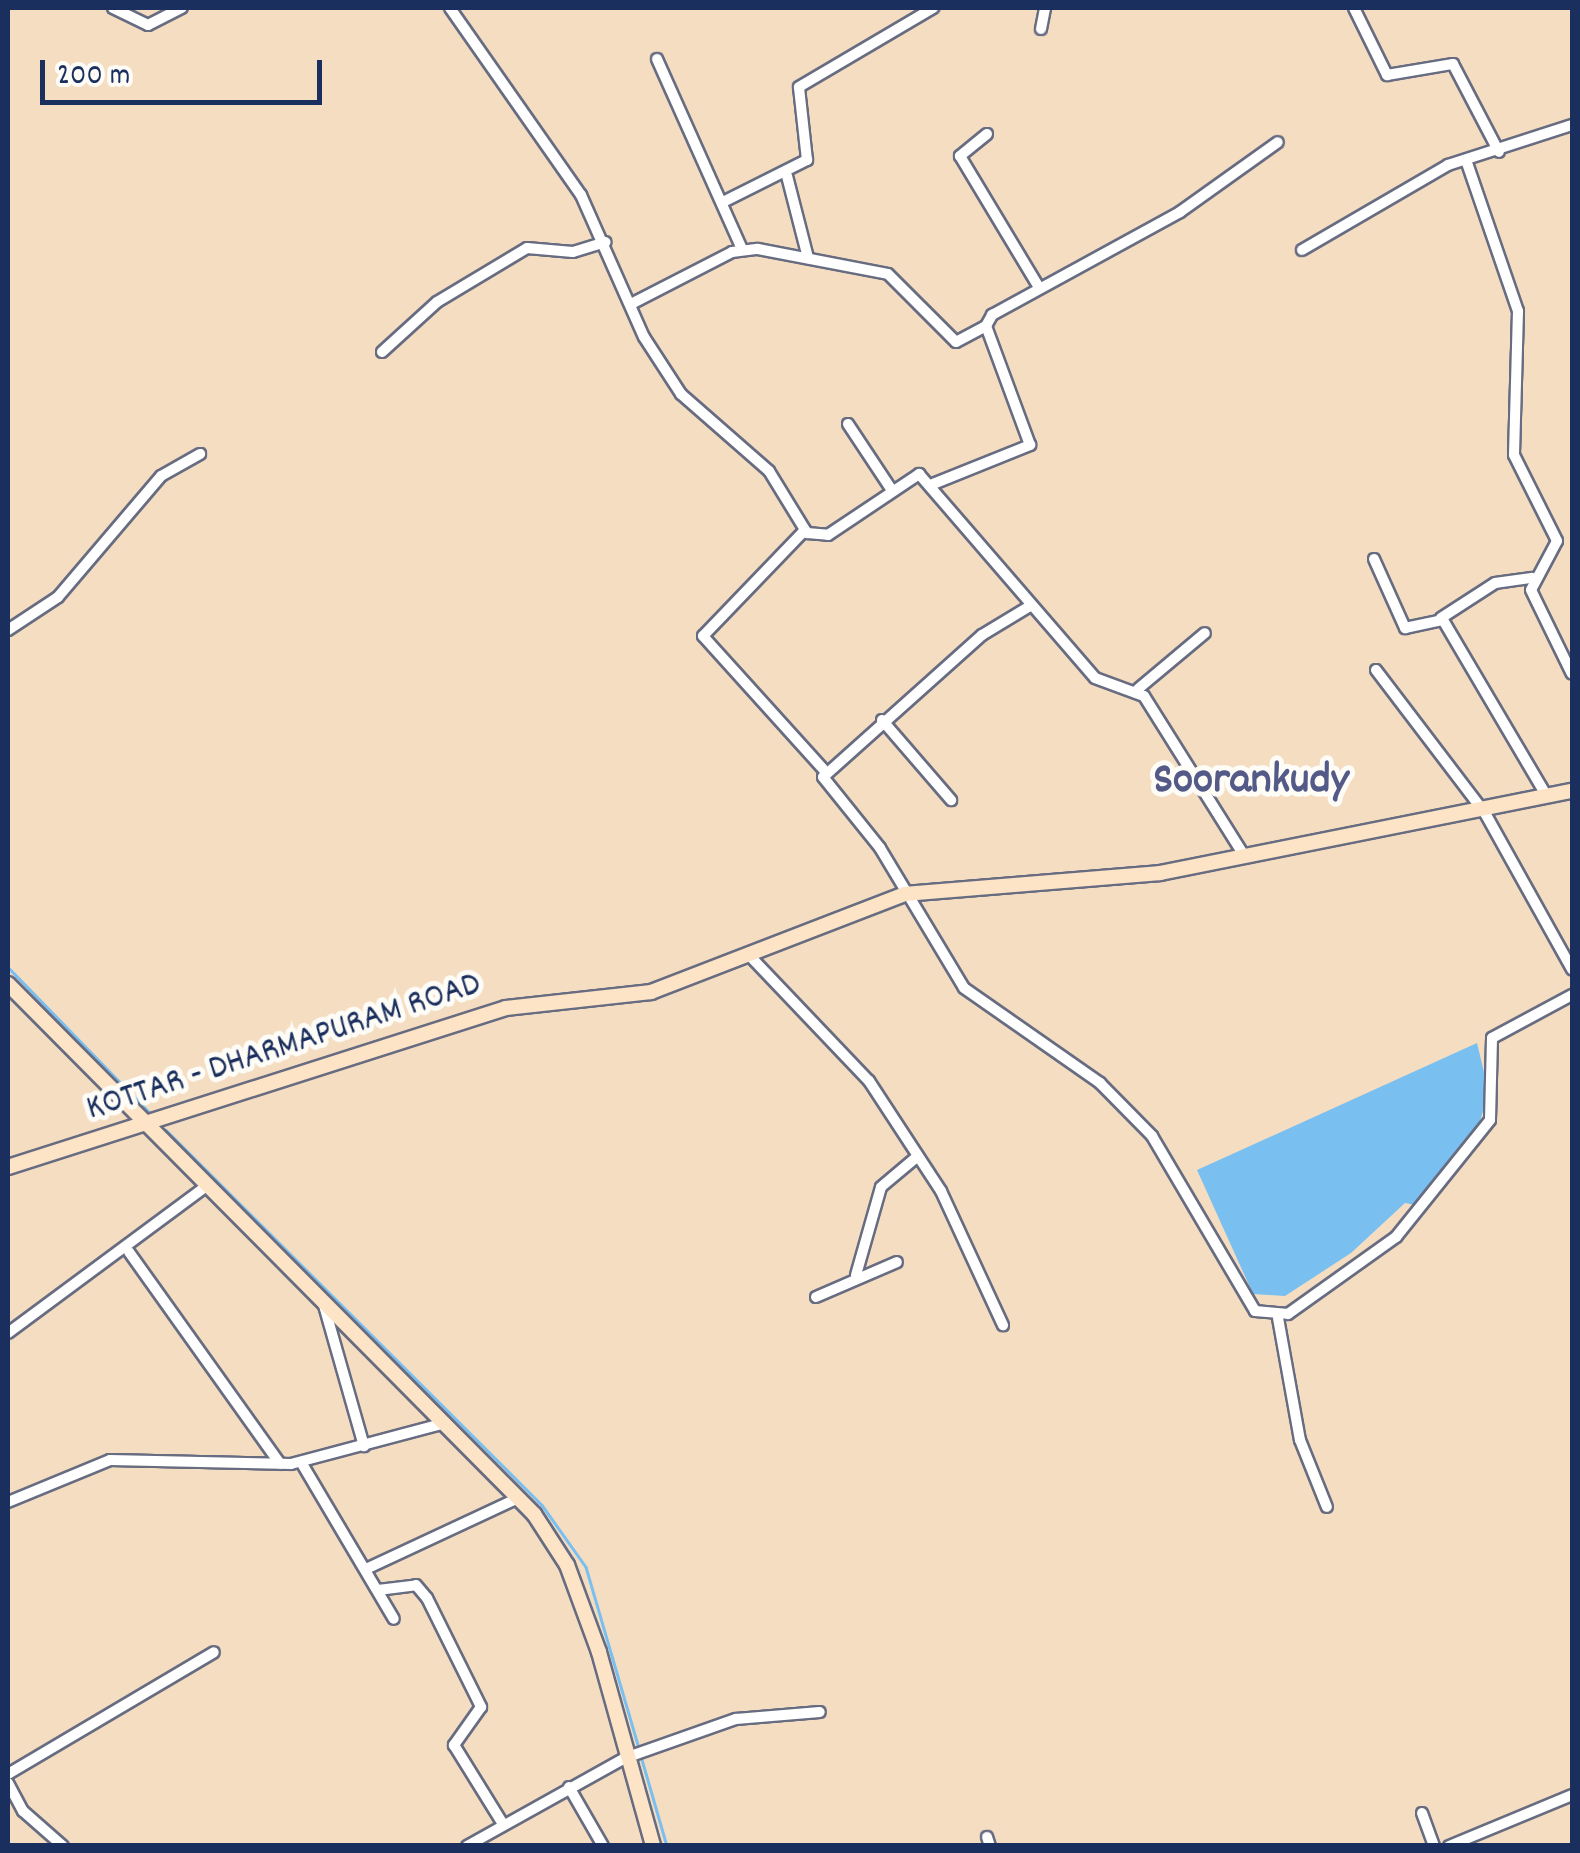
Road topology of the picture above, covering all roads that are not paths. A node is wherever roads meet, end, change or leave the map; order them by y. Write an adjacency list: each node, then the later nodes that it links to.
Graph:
1 (113, 8): 2 (street)
2 (182, 8)
3 (450, 8): 16 (street)
4 (933, 8): 14 (street)
5 (1045, 8): 7 (street)
6 (1354, 8): 12 (street)
7 (1042, 29)
8 (657, 59): 15 (street)
9 (1572, 125): 12 (street)
10 (987, 134): 20 (street)
11 (1278, 142): 20 (street)
12 (1499, 152): 13 (street)
13 (1466, 160): 18 (street); 30 (street)
14 (787, 176): 15 (street); 19 (street)
15 (724, 201): 17 (street)
16 (606, 242): 21 (street); 23 (street)
17 (742, 249): 19 (street); 21 (street)
18 (1302, 250)
19 (808, 258): 22 (street)
20 (1038, 286): 22 (street)
21 (631, 304): 28 (street)
22 (986, 326): 26 (street)
23 (382, 352)
24 (848, 424): 27 (street)
25 (200, 454): 35 (street)
26 (934, 484): 27 (street); 33 (street)
27 (891, 490): 28 (street)
28 (805, 530): 41 (street)
29 (1572, 535): 30 (street)
30 (1557, 540): 32 (street)
31 (1374, 560): 34 (street)
32 (1532, 578): 34 (street); 38 (street)
33 (1030, 606): 39 (street); 40 (street)
34 (1441, 618): 43 (street)
35 (8, 630)
36 (1205, 633): 39 (street)
37 (1376, 670): 45 (street)
38 (1572, 674)
39 (1138, 690): 46 (street)
40 (882, 720): 41 (street); 44 (street)
41 (824, 770): 47 (street)
42 (1572, 791): 43 (main road, KOTTAR - DHARMAPURAM ROAD)
43 (1546, 795): 45 (main road, KOTTAR - DHARMAPURAM ROAD)
44 (951, 800)
45 (1485, 813): 46 (main road, KOTTAR - DHARMAPURAM ROAD); 49 (street)
46 (1245, 857): 47 (main road, KOTTAR - DHARMAPURAM ROAD)
47 (905, 894): 48 (main road, KOTTAR - DHARMAPURAM ROAD); 61 (street)
48 (748, 954): 52 (main road, KOTTAR - DHARMAPURAM ROAD); 53 (street)
49 (1572, 968)
50 (8, 984): 52 (main road)
51 (1572, 996): 61 (street)
52 (144, 1128): 54 (main road, KOTTAR - DHARMAPURAM ROAD); 55 (main road)
53 (918, 1156): 58 (street); 62 (street)
54 (8, 1167)
55 (207, 1186): 56 (street); 60 (main road)
56 (129, 1252): 63 (street); 67 (street)
57 (897, 1262): 58 (street)
58 (856, 1275): 59 (street)
59 (816, 1297)
60 (322, 1301): 64 (main road); 65 (street)
61 (1278, 1318): 70 (street)
62 (1003, 1325)
63 (8, 1333)
64 (446, 1422): 65 (street); 68 (main road)
65 (364, 1446): 66 (street)
66 (301, 1462): 67 (street); 71 (street)
67 (280, 1464): 69 (street)
68 (518, 1498): 71 (street); 76 (main road)
69 (8, 1502)
70 (1327, 1507)
71 (366, 1569): 72 (street)
72 (378, 1590): 73 (street); 82 (street)
73 (394, 1619)
74 (214, 1652): 77 (street)
75 (820, 1712): 76 (street)
76 (633, 1756): 79 (street); 86 (main road)
77 (8, 1774)
78 (8, 1783): 83 (street)
79 (569, 1787): 82 (street); 85 (street)
80 (1572, 1795): 88 (street)
81 (1422, 1813): 87 (street)
82 (503, 1824): 84 (street)
83 (63, 1846)
84 (467, 1846)
85 (603, 1846)
86 (653, 1846)
87 (1434, 1846)
88 (1449, 1846)

